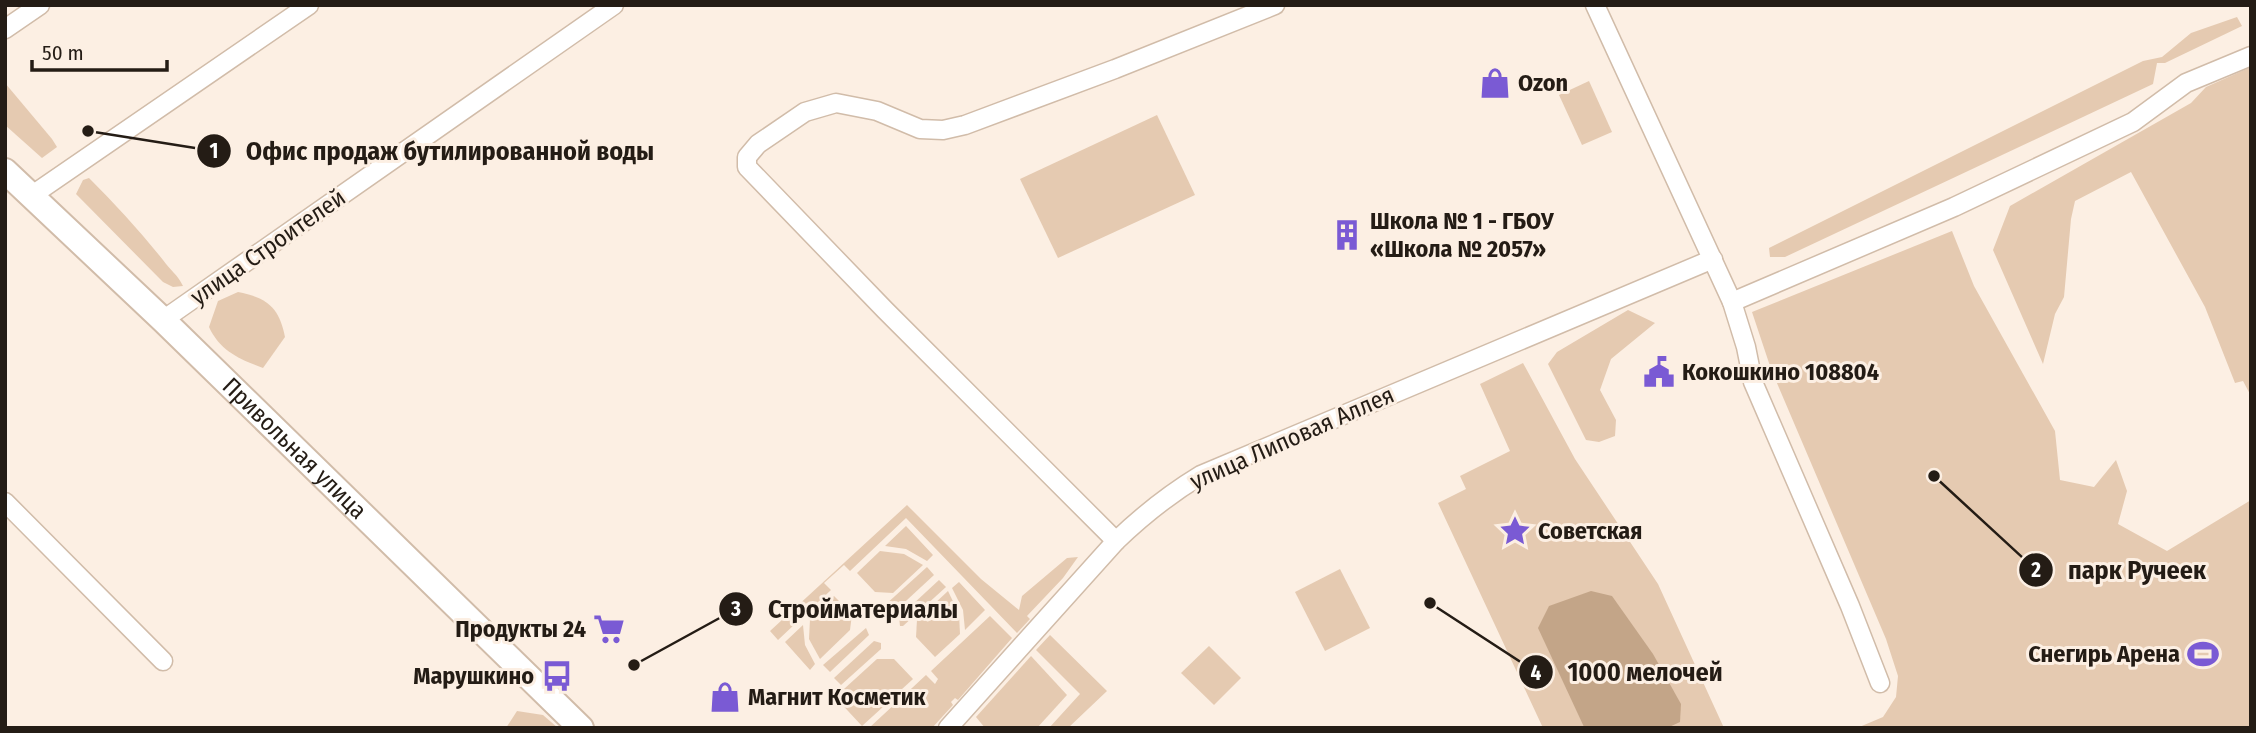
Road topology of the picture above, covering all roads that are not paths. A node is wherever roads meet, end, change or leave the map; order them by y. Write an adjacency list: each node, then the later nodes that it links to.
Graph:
1 (40, 5): 6 (street)
2 (309, 5): 9 (street)
3 (614, 5): 12 (street, улица Строителей)
4 (1275, 5): 14 (street)
5 (1595, 5): 10 (street)
6 (5, 29)
7 (2251, 56): 11 (street)
8 (5, 171): 9 (street, Привольная улица)
9 (32, 196): 12 (street, Привольная улица)
10 (1713, 258): 11 (street); 14 (street, улица Липовая Аллея)
11 (1732, 302): 16 (street)
12 (163, 320): 17 (street, Привольная улица)
13 (5, 502): 15 (street)
14 (1116, 541): 18 (street, улица Липовая Аллея)
15 (163, 661)
16 (1880, 683)
17 (580, 728)
18 (948, 728)

